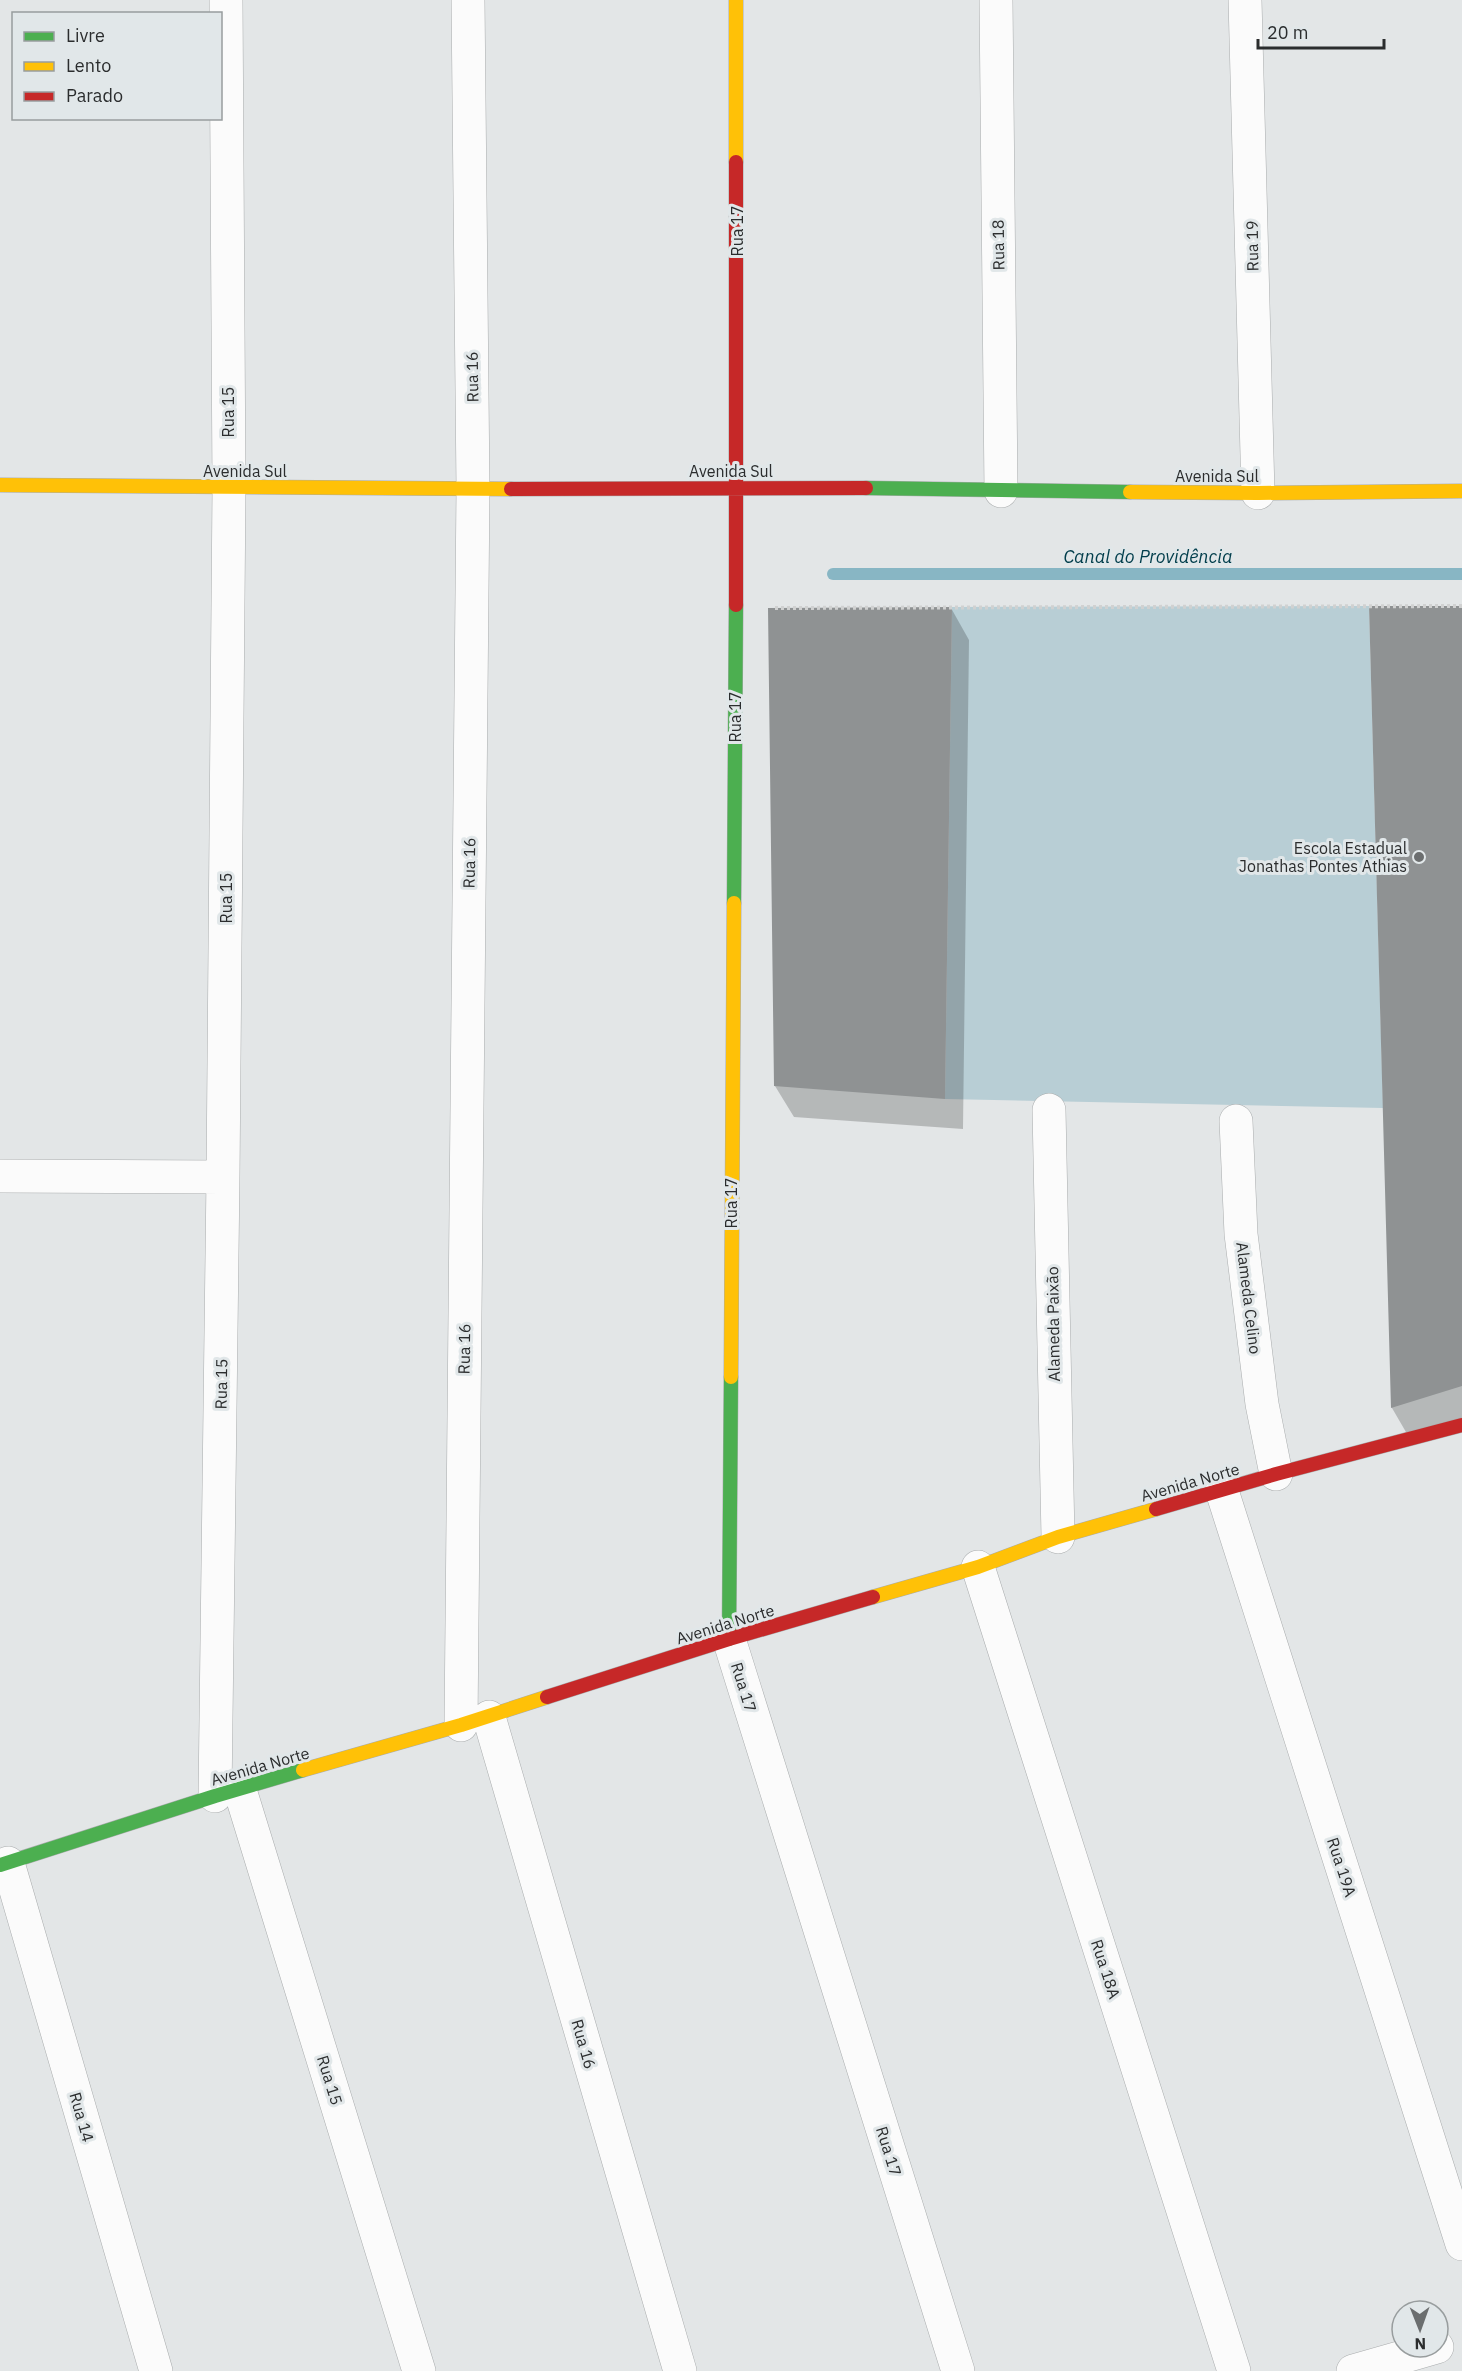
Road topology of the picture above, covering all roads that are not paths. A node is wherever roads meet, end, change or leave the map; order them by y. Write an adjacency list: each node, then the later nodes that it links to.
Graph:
1 (226, 0): 8 (street, Rua 15)
2 (468, 0): 9 (street, Rua 16)
3 (736, 0): 7 (street, Rua 17)
4 (996, 0): 10 (street, Rua 18)
5 (1245, 0): 12 (street, Rua 19)
6 (0, 485): 8 (street, Avenida Sul)
7 (737, 487): 9 (street, Avenida Sul); 10 (street, Avenida Sul); 22 (street, Rua 17)
8 (229, 488): 9 (street, Avenida Sul); 16 (street, Rua 15)
9 (473, 489): 23 (street, Rua 16)
10 (1001, 491): 12 (street, Avenida Sul)
11 (1462, 491): 12 (street, Avenida Sul)
12 (1258, 493)
13 (1049, 1110): 20 (street, Alameda Paixão)
14 (1236, 1121): 18 (street, Alameda Celino)
15 (0, 1176): 16 (street)
16 (224, 1177): 24 (street, Rua 15)
17 (1462, 1425): 18 (street, Avenida Norte)
18 (1276, 1474): 19 (street, Avenida Norte)
19 (1222, 1491): 20 (street, Avenida Norte); 26 (street, Rua 19A)
20 (1058, 1537): 21 (street, Avenida Norte)
21 (978, 1567): 22 (street, Avenida Norte); 32 (street, Rua 18A)
22 (729, 1639): 23 (street, Avenida Norte); 31 (street, Rua 17)
23 (475, 1721): 24 (street, Avenida Norte); 30 (street, Rua 16)
24 (227, 1793): 25 (street, Avenida Norte); 29 (street, Rua 15)
25 (4, 1864): 28 (street, Rua 14)
26 (1462, 2244)
27 (1395, 2359): 33 (street)
28 (156, 2371)
29 (419, 2371)
30 (680, 2371)
31 (958, 2371)
32 (1234, 2371)
33 (1353, 2371)

